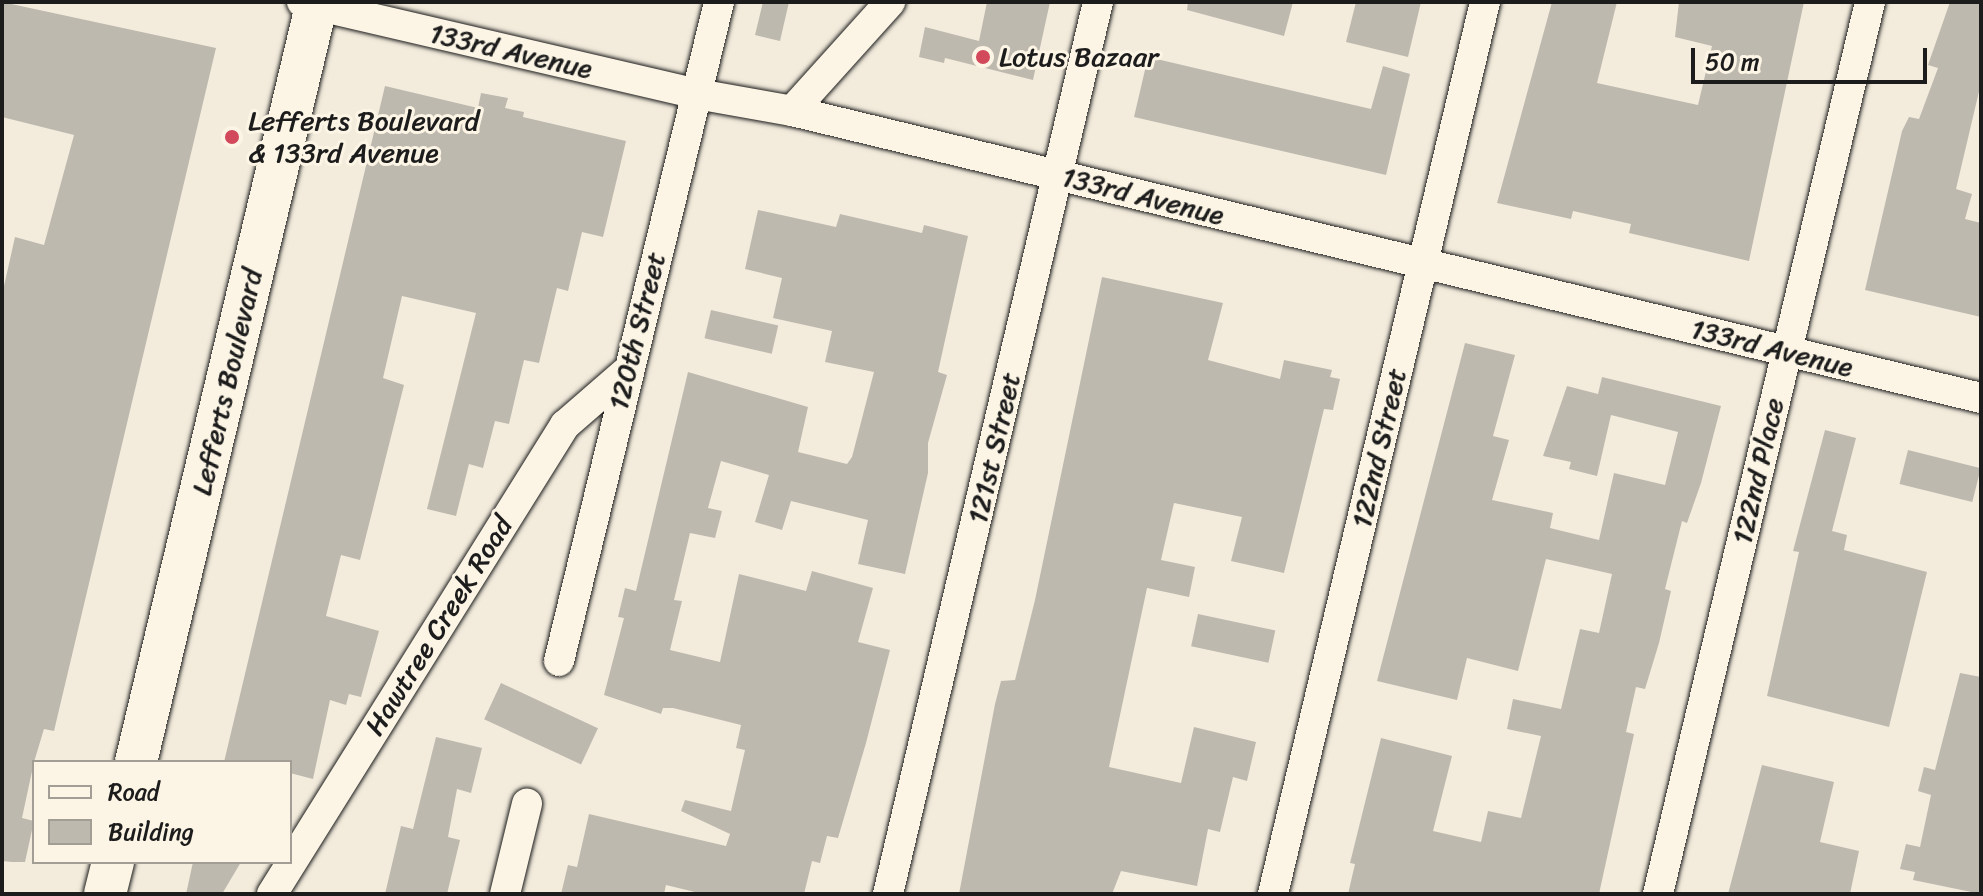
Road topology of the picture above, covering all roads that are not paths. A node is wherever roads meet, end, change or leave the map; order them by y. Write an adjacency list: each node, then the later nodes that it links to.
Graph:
1 (719, 2): 7 (street, 120th Street)
2 (890, 2): 8 (street)
3 (1098, 2): 9 (street, 121st Street)
4 (1485, 2): 10 (street, 122nd Street)
5 (1870, 2): 11 (street, 122nd Place)
6 (312, 3): 7 (street, 133rd Avenue); 15 (main road, Lefferts Boulevard)
7 (697, 94): 8 (street, 133rd Avenue); 12 (street, 120th Street)
8 (792, 111): 9 (street, 133rd Avenue)
9 (1059, 175): 10 (street, 133rd Avenue); 23 (street, 121st Street)
10 (1423, 264): 11 (street, 133rd Avenue); 24 (street, 122nd Street)
11 (1787, 351): 13 (street, 133rd Avenue); 25 (street, 122nd Place)
12 (625, 373): 14 (street, 120th Street); 17 (street, Hawtree Creek Road)
13 (1981, 398)
14 (559, 661)
15 (136, 760)
16 (527, 804): 22 (street)
17 (292, 862)
18 (112, 864): 20 (main road)
19 (291, 864): 21 (street, Hawtree Creek Road)
20 (105, 894)
21 (272, 894)
22 (505, 894)
23 (888, 894)
24 (1273, 894)
25 (1658, 894)

